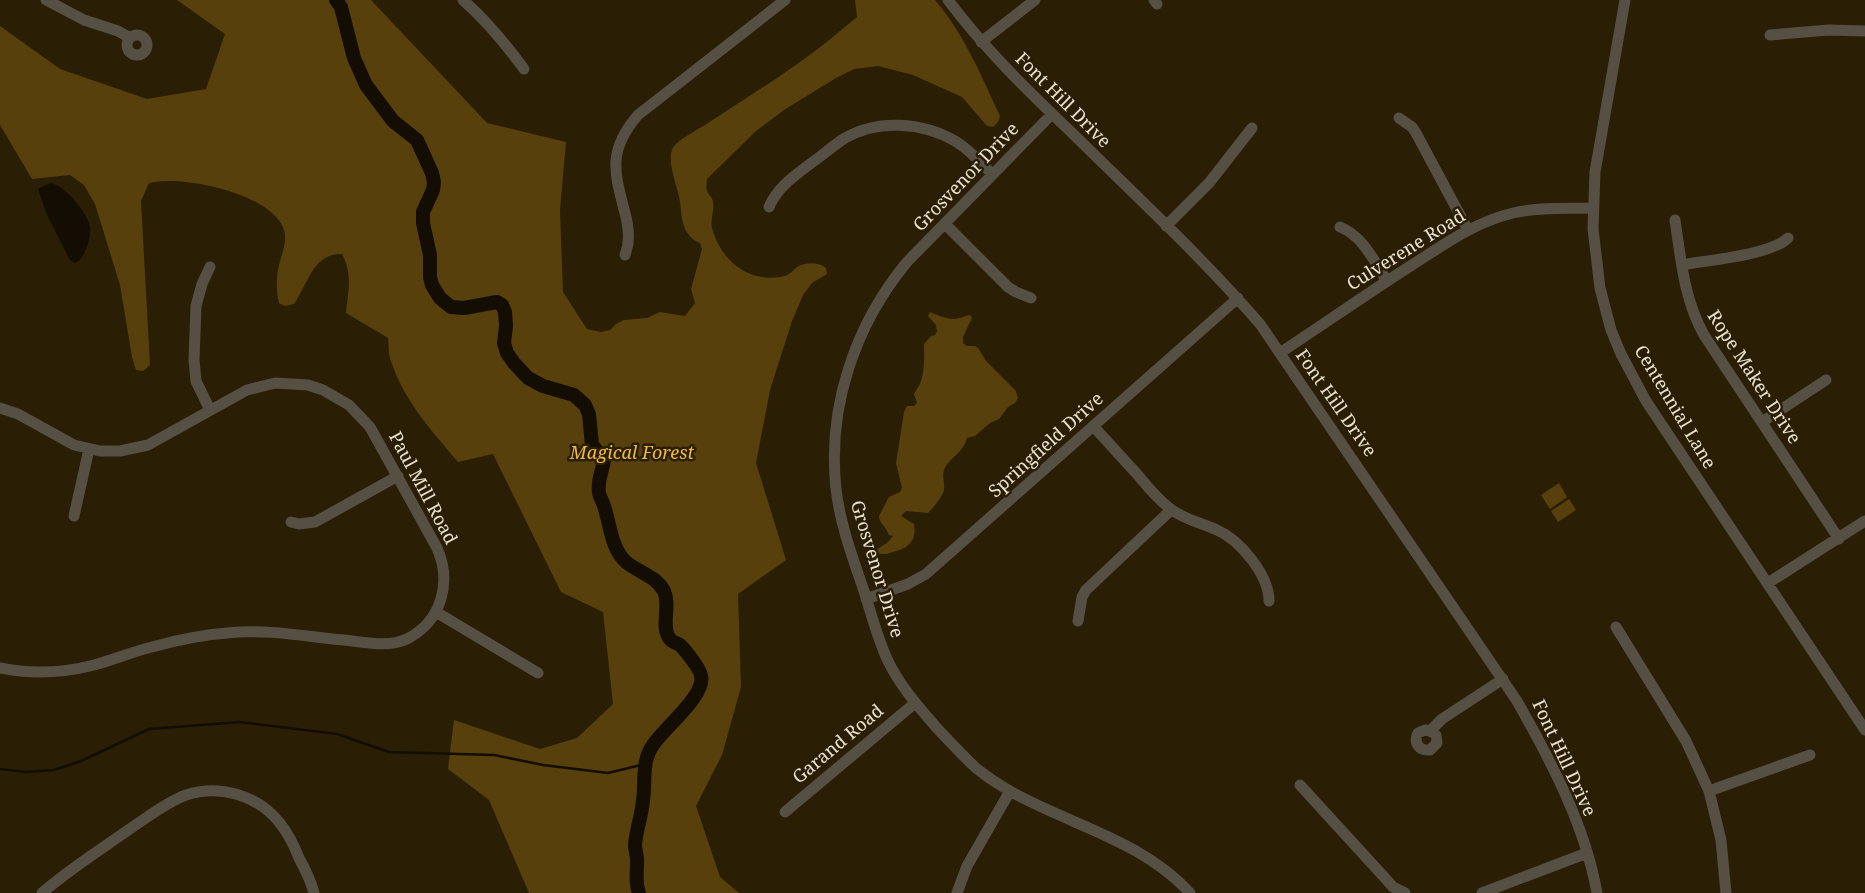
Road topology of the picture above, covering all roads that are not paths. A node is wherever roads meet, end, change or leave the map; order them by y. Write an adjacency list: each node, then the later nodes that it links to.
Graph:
1 (46, 0): 9 (street)
2 (463, 0): 11 (street)
3 (785, 0): 24 (street)
4 (948, 0): 10 (street, Font Hill Drive)
5 (1035, 0): 10 (street)
6 (1624, 0): 17 (street, Centennial Lane)
7 (1865, 30): 8 (street)
8 (1770, 35)
9 (130, 38)
10 (981, 42): 12 (street, Font Hill Drive)
11 (524, 69)
12 (1052, 114): 15 (street, Grosvenor Drive); 20 (street, Font Hill Drive)
13 (1399, 118): 22 (street)
14 (1252, 128): 20 (street)
15 (992, 174): 16 (street); 19 (street, Grosvenor Drive)
16 (769, 207)
17 (1592, 208): 22 (street, Culverene Road); 43 (street, Centennial Lane)
18 (1675, 220): 25 (street, Rope Maker Drive)
19 (945, 224): 28 (street); 44 (street, Grosvenor Drive)
20 (1166, 226): 29 (street, Font Hill Drive)
21 (1340, 227): 27 (street)
22 (1468, 230): 27 (street, Culverene Road)
23 (1788, 238): 25 (street)
24 (625, 255)
25 (1682, 264): 34 (street, Rope Maker Drive)
26 (210, 267): 33 (street)
27 (1387, 281): 30 (street, Culverene Road)
28 (1031, 298)
29 (1238, 298): 30 (street, Font Hill Drive); 35 (street, Springfield Drive)
30 (1280, 353): 51 (street, Font Hill Drive)
31 (1826, 380): 34 (street)
32 (0, 408): 36 (street, Paul Mill Road)
33 (210, 410): 36 (street, Paul Mill Road); 37 (street, Paul Mill Road)
34 (1762, 422): 42 (street, Rope Maker Drive)
35 (1094, 426): 38 (street); 44 (street, Springfield Drive)
36 (89, 449): 39 (street)
37 (398, 476): 41 (street); 46 (street, Paul Mill Road)
38 (1171, 510): 45 (street); 47 (street)
39 (74, 516)
40 (1865, 521): 42 (street)
41 (291, 522)
42 (1839, 538): 43 (street)
43 (1768, 583): 53 (street, Centennial Lane)
44 (866, 599): 52 (street, Grosvenor Drive)
45 (1268, 601)
46 (436, 612): 49 (street, Paul Mill Road); 50 (street)
47 (1078, 621)
48 (1616, 628): 58 (street)
49 (0, 668)
50 (538, 673)
51 (1503, 679): 54 (street); 60 (street, Font Hill Drive)
52 (915, 702): 57 (street, Grosvenor Drive); 59 (street, Garand Road)
53 (1865, 730)
54 (1430, 731)
55 (1810, 755): 58 (street)
56 (1300, 785): 65 (street)
57 (1010, 791): 63 (street); 64 (street, Grosvenor Drive)
58 (1709, 791): 68 (street)
59 (785, 812)
60 (1587, 853): 66 (street); 67 (street, Font Hill Drive)
61 (42, 893): 62 (street)
62 (314, 893)
63 (957, 893)
64 (1190, 893)
65 (1405, 893)
66 (1482, 893)
67 (1597, 893)
68 (1726, 893)

